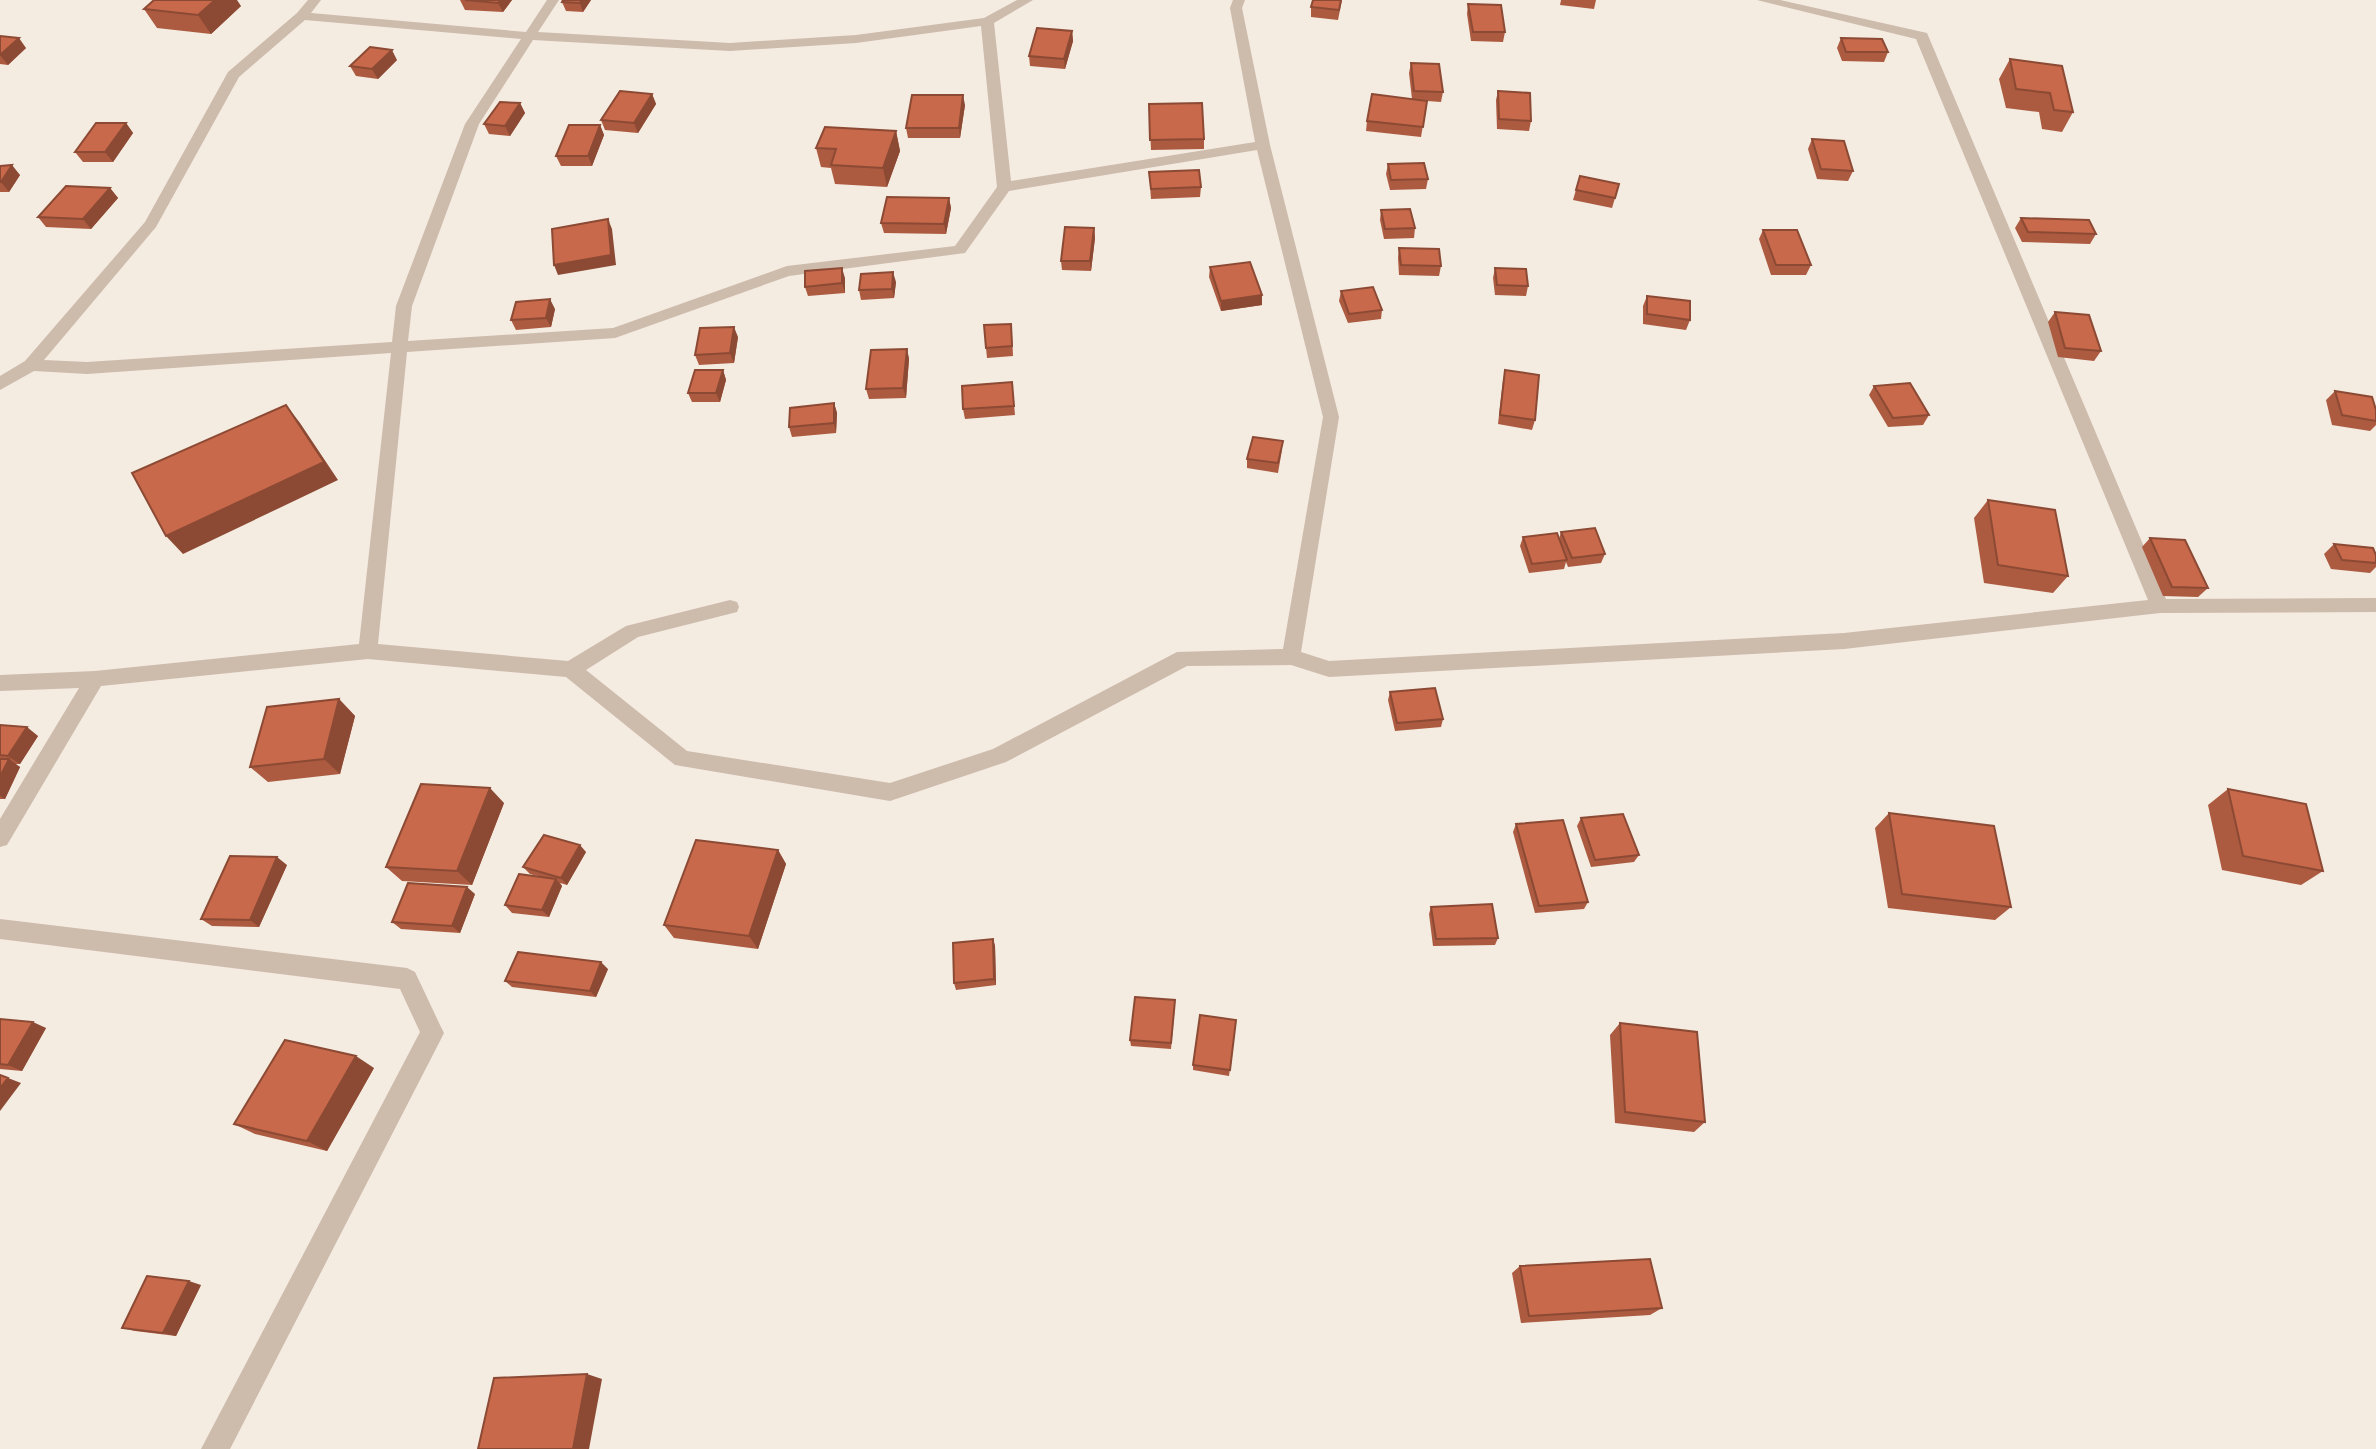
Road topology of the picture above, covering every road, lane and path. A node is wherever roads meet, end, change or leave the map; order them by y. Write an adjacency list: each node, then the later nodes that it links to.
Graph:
1 (315, 0): 6 (street)
2 (553, 0): 8 (street)
3 (1027, 0): 7 (street)
4 (1239, 0): 9 (street)
5 (1763, 0): 15 (street)
6 (302, 16): 8 (street); 12 (street)
7 (987, 21): 8 (street); 10 (street)
8 (530, 36): 11 (street)
9 (1263, 145): 10 (street); 18 (street)
10 (1004, 187): 11 (street)
11 (401, 347): 12 (street); 17 (street)
12 (31, 365): 13 (street)
13 (0, 384)
14 (2376, 605): 15 (street)
15 (2160, 606): 18 (street)
16 (730, 607): 19 (street)
17 (368, 651): 19 (street); 20 (street)
18 (1291, 657): 19 (street)
19 (571, 669)
20 (95, 679): 21 (street); 22 (street)
21 (0, 683)
22 (0, 838)
23 (0, 929): 24 (street)
24 (215, 1449)

